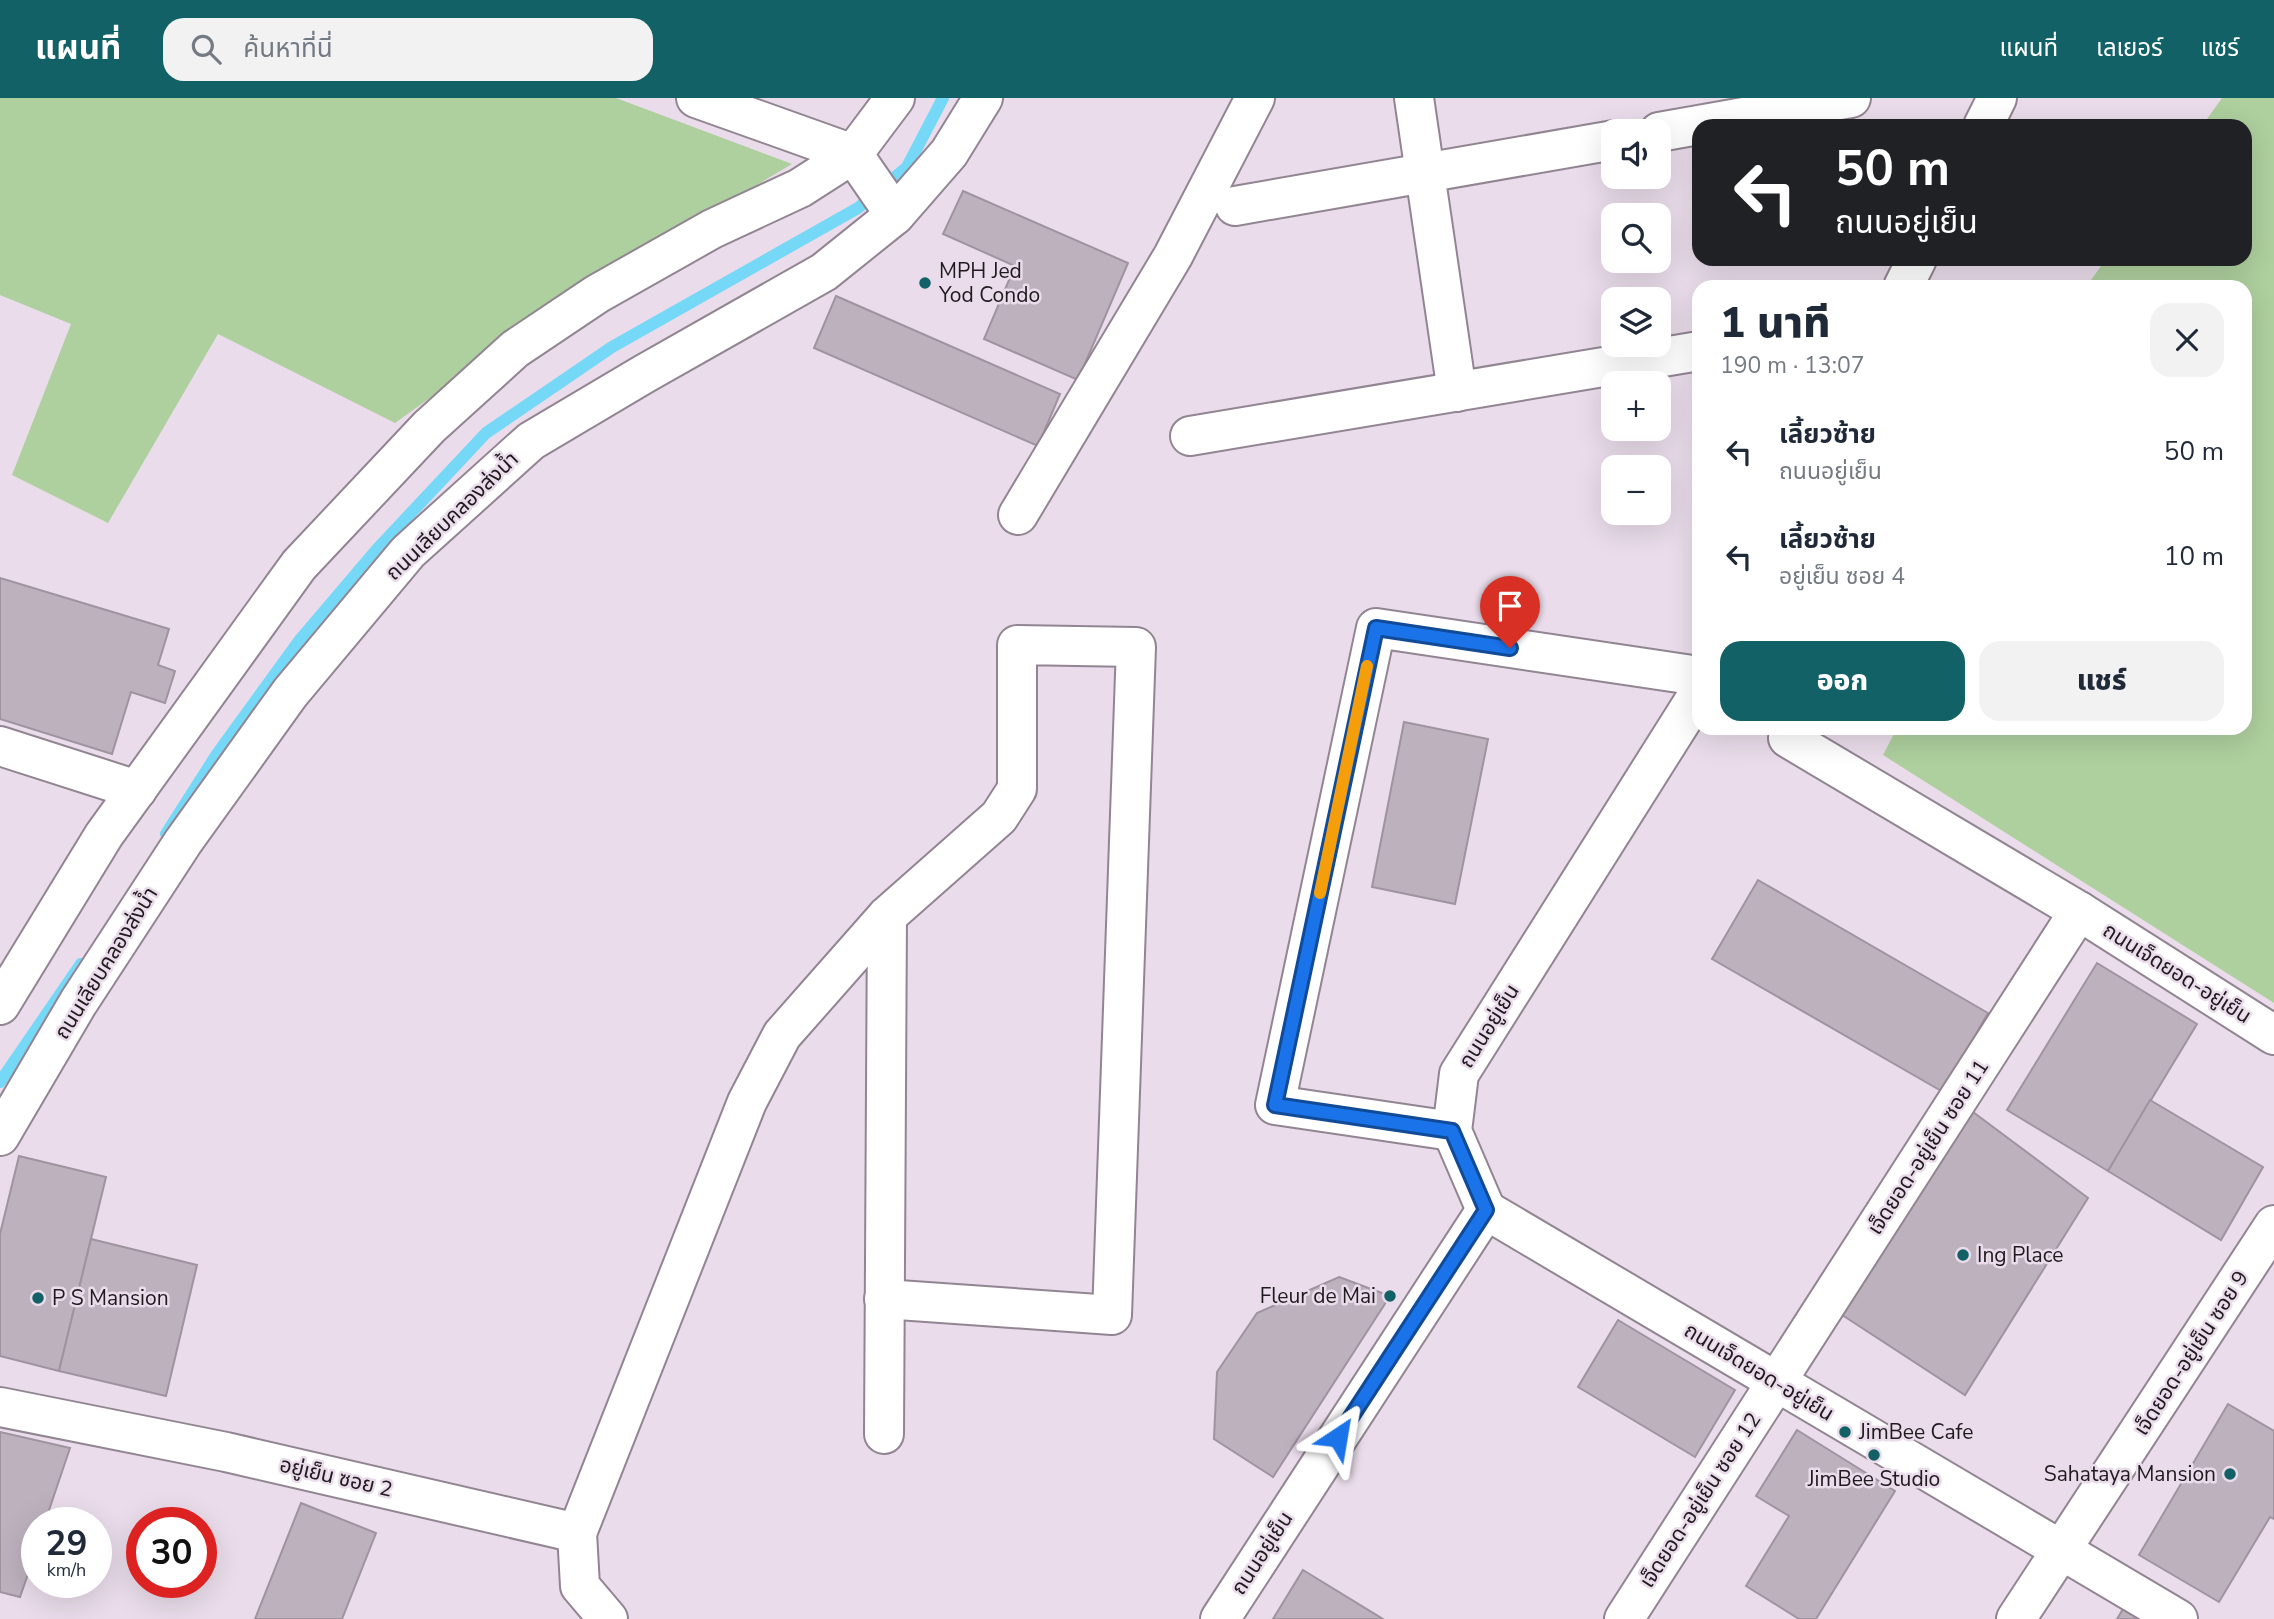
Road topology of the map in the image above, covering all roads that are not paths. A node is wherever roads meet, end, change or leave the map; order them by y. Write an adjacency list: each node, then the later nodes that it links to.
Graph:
1 (696, 98): 13 (street)
2 (895, 98): 13 (street)
3 (983, 98): 16 (street, ถนนเลียบคลองส่งน้ำ)
4 (1255, 98): 20 (street)
5 (1414, 98): 14 (street)
6 (1851, 98): 8 (street)
7 (1997, 98): 9 (street)
8 (1732, 119)
9 (1986, 119)
10 (1692, 126): 11 (street)
11 (1671, 130)
12 (1601, 142): 14 (street)
13 (853, 154): 16 (street); 25 (street)
14 (1425, 173): 15 (street); 18 (street)
15 (1235, 206)
16 (895, 215): 31 (street, ถนนเลียบคลองส่งน้ำ)
17 (1692, 352): 18 (street)
18 (1457, 391): 19 (street)
19 (1189, 436)
20 (1018, 515)
21 (1692, 675): 30 (street)
22 (1692, 704): 30 (street, ถนนอยู่เย็น)
23 (1788, 738): 26 (street, ถนนเจ็ดยอด-อยู่เย็น)
24 (0, 746): 25 (street)
25 (137, 790): 28 (street)
26 (2079, 911): 29 (street, ถนนเจ็ดยอด-อยู่เย็น); 35 (street, เจ็ดยอด-อยู่เย็น ซอย 11)
27 (887, 916): 34 (street); 34 (street); 38 (street)
28 (0, 1005)
29 (2274, 1035)
30 (1452, 1131): 32 (street)
31 (0, 1136)
32 (1486, 1210): 35 (street, ถนนเจ็ดยอด-อยู่เย็น); 41 (street, ถนนอยู่เย็น)
33 (2274, 1225): 39 (street, เจ็ดยอด-อยู่เย็น ซอย 9)
34 (884, 1298): 37 (street)
35 (1777, 1382): 39 (street, ถนนเจ็ดยอด-อยู่เย็น); 42 (street, เจ็ดยอด-อยู่เย็น ซอย 12)
36 (0, 1406): 38 (street, อยู่เย็น ซอย 2)
37 (884, 1434)
38 (577, 1533): 40 (street)
39 (2062, 1551): 43 (street, เจ็ดยอด-อยู่เย็น ซอย 9); 44 (street, ถนนเจ็ดยอด-อยู่เย็น)
40 (608, 1619)
41 (1220, 1619)
42 (1623, 1619)
43 (2017, 1619)
44 (2178, 1619)

